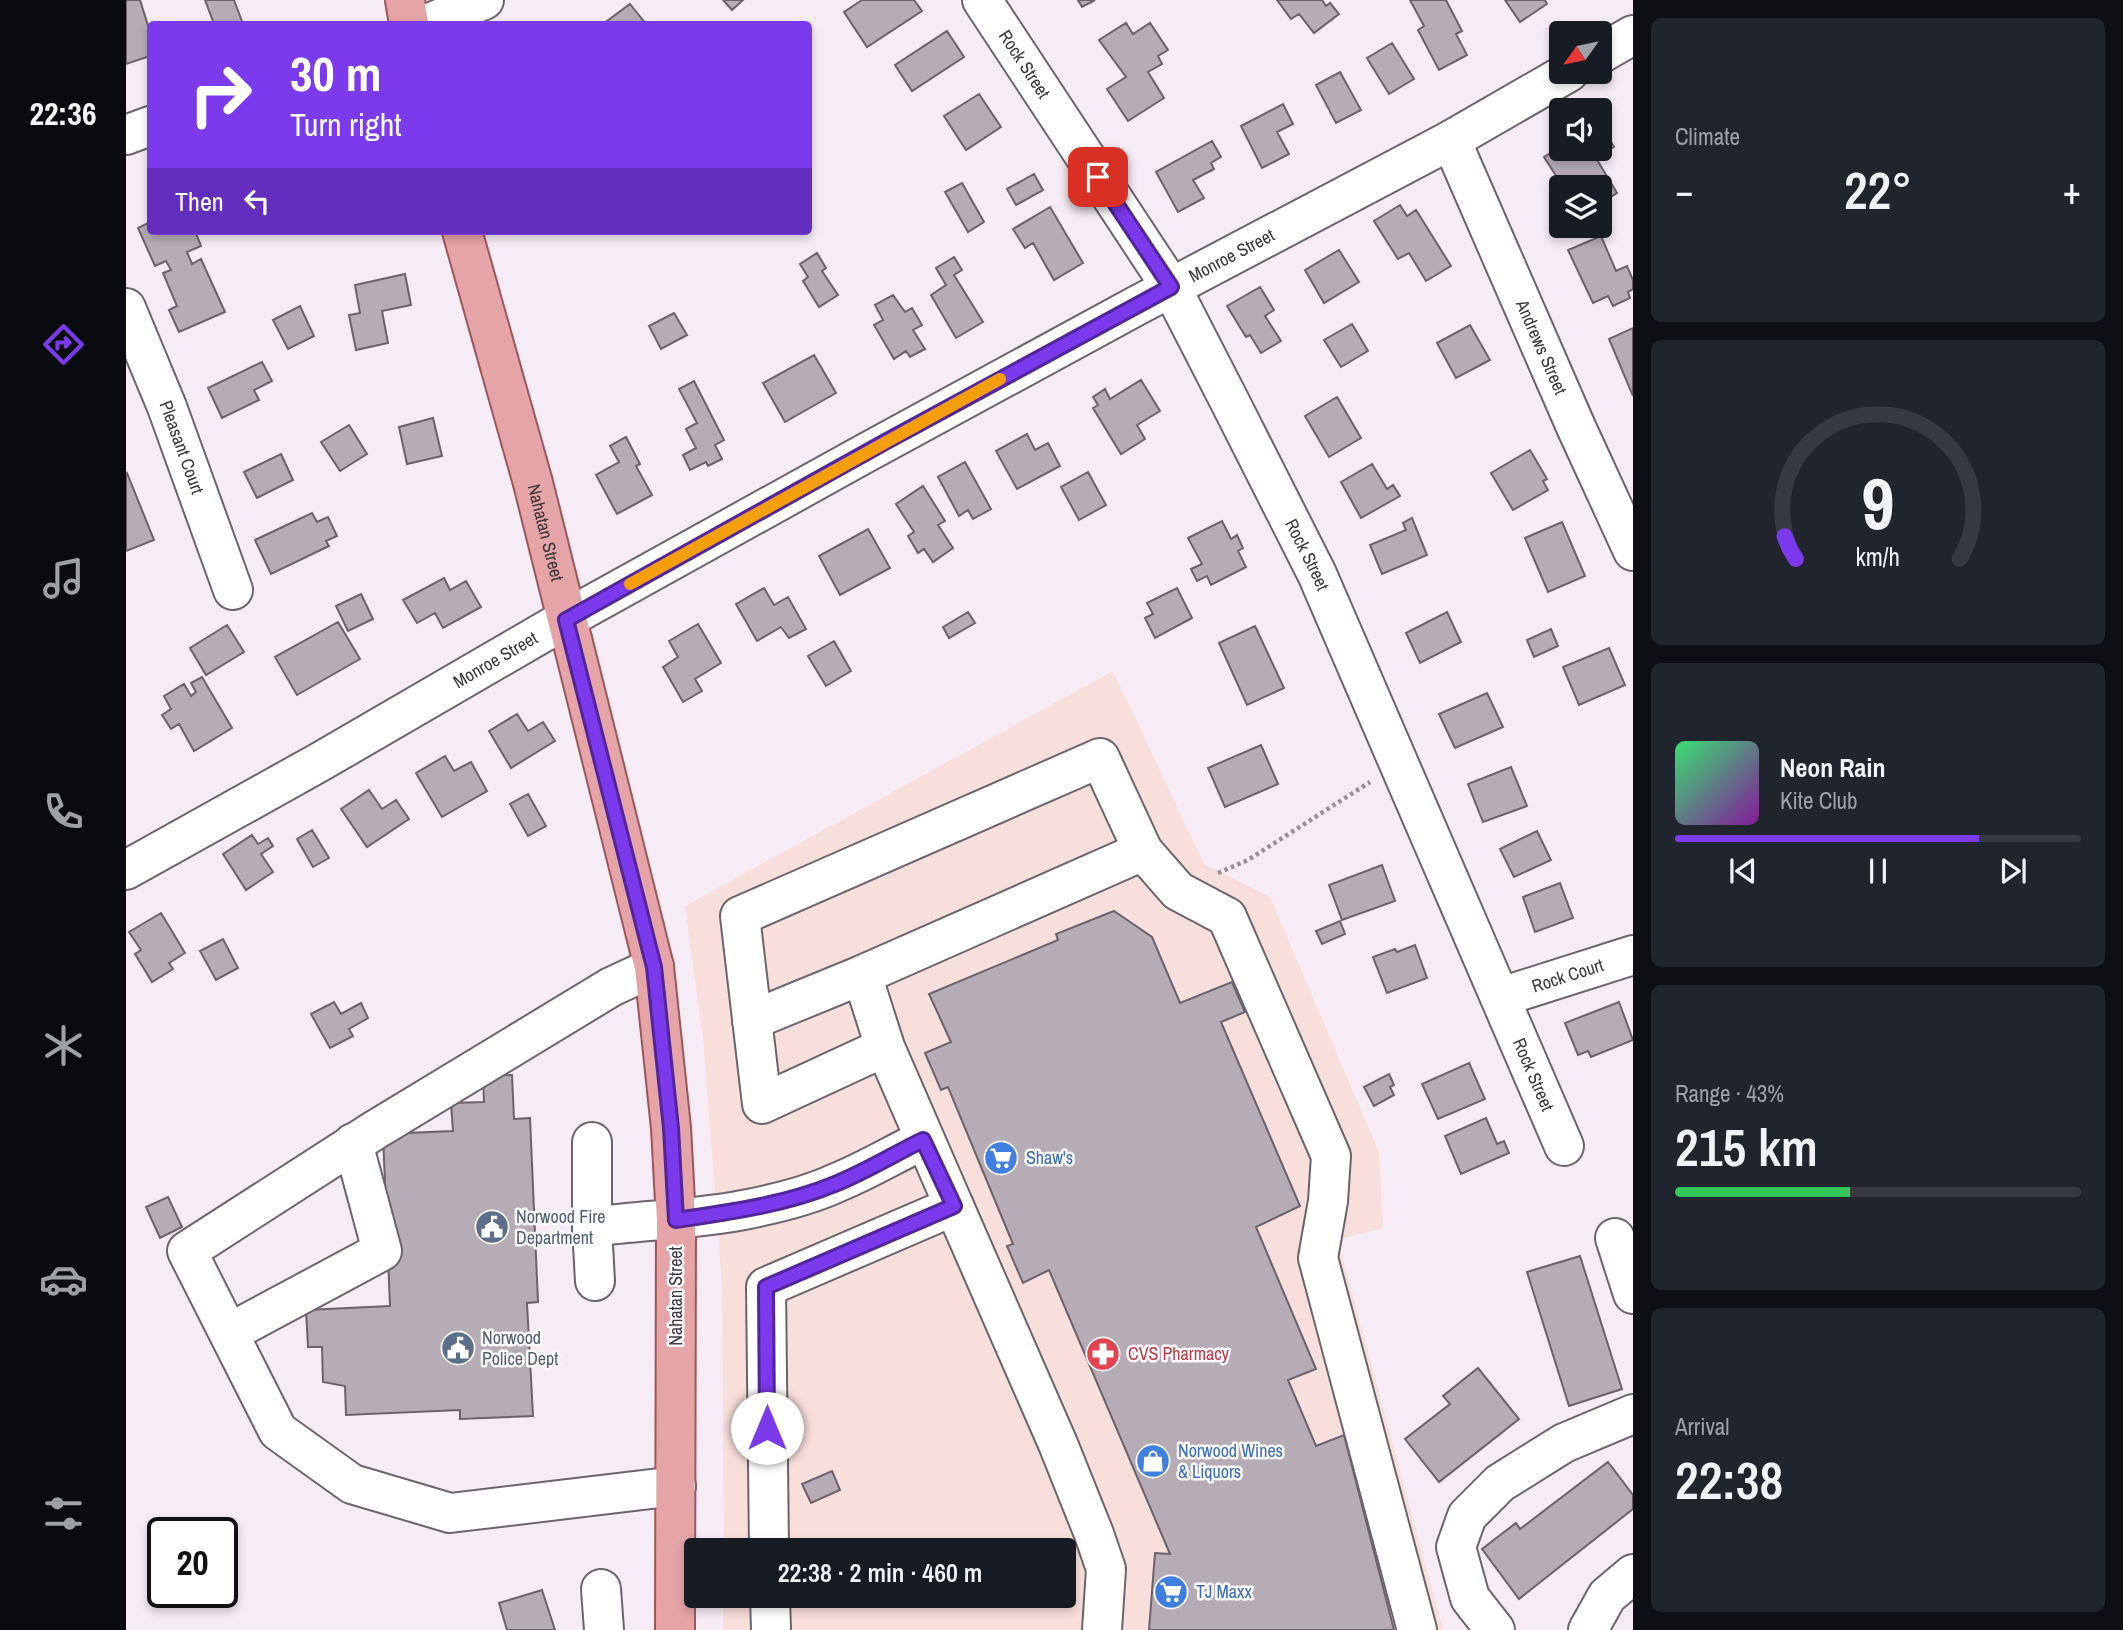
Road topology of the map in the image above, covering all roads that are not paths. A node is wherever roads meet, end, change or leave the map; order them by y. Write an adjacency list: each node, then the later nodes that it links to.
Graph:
1 (405, 0): 4 (main road)
2 (484, 0): 5 (street)
3 (982, 0): 13 (street, Rock Street)
4 (408, 21)
5 (434, 21)
6 (1633, 35): 7 (street)
7 (1612, 47)
8 (1549, 84): 11 (street, Monroe Street)
9 (147, 127): 10 (street)
10 (126, 135)
11 (1451, 141): 13 (street, Monroe Street); 15 (street, Andrews Street)
12 (463, 235): 17 (main road, Nahatan Street)
13 (1171, 287): 17 (street, Monroe Street); 23 (street, Rock Street)
14 (126, 308): 16 (street, Pleasant Court)
15 (1633, 551)
16 (233, 590)
17 (566, 620): 19 (street, Monroe Street); 21 (main road, Nahatan Street)
18 (1143, 850): 22 (street); 24 (street); 47 (street)
19 (126, 870)
20 (1633, 955): 23 (street, Rock Court)
21 (654, 967): 28 (street); 31 (main road, Nahatan Street)
22 (862, 975): 24 (street); 25 (street)
23 (1501, 997): 29 (street, Rock Street)
24 (752, 1020): 25 (street)
25 (885, 1047): 26 (street)
26 (923, 1140): 30 (street); 31 (street)
27 (592, 1142): 32 (street)
28 (353, 1143): 36 (street); 36 (street)
29 (1564, 1146)
30 (954, 1206): 39 (street); 46 (street)
31 (676, 1220): 32 (street); 38 (main road, Nahatan Street)
32 (592, 1227): 34 (street)
33 (1615, 1238): 35 (street)
34 (595, 1281)
35 (1633, 1294)
36 (229, 1333): 38 (street)
37 (1633, 1414): 48 (street)
38 (676, 1486): 44 (main road, Nahatan Street)
39 (769, 1538)
40 (1633, 1574): 49 (street)
41 (601, 1589): 43 (street)
42 (770, 1608): 45 (street)
43 (604, 1630)
44 (675, 1630)
45 (771, 1630)
46 (1102, 1630)
47 (1417, 1630)
48 (1494, 1630)
49 (1588, 1630)

